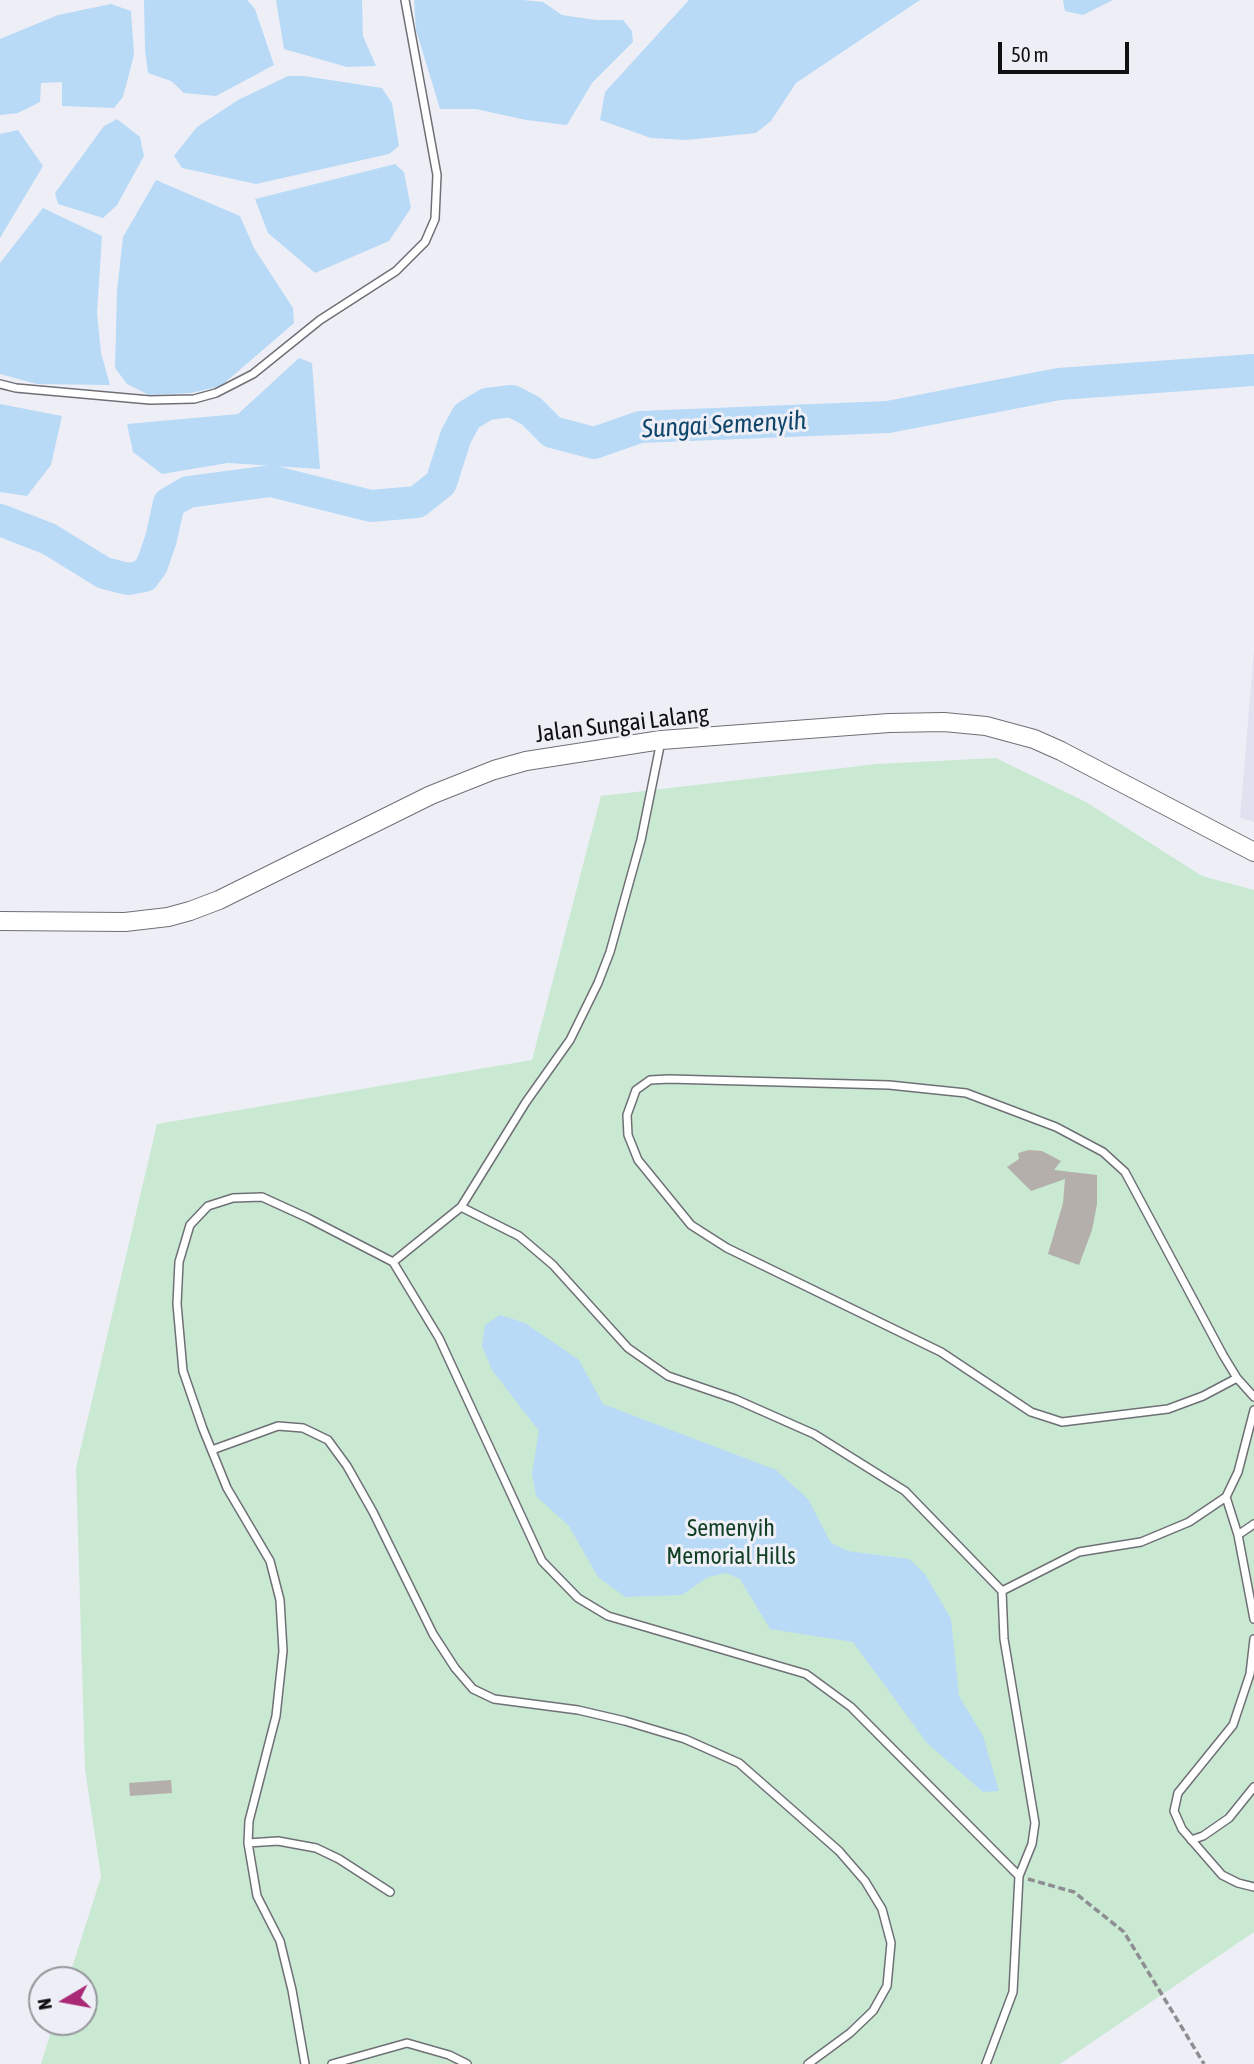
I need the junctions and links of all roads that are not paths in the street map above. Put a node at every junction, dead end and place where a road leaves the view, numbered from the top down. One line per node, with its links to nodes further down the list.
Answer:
1 (405, 0): 2 (lane)
2 (0, 384)
3 (662, 740): 4 (street, Jalan Sungai Lalang); 5 (street, Jalan Sungai Lalang); 6 (lane)
4 (1254, 852)
5 (0, 921)
6 (461, 1207): 7 (lane); 17 (lane)
7 (393, 1262): 13 (lane); 23 (lane)
8 (1237, 1378): 8 (lane); 9 (lane)
9 (1254, 1397)
10 (1254, 1410): 11 (lane)
11 (1245, 1442): 12 (lane); 14 (lane)
12 (1254, 1447)
13 (212, 1450): 22 (lane); 29 (lane)
14 (1226, 1497): 16 (lane); 17 (lane)
15 (1254, 1524): 16 (lane)
16 (1238, 1535): 18 (lane)
17 (1002, 1591): 23 (lane)
18 (1254, 1619)
19 (1254, 1639): 21 (lane)
20 (1254, 1787): 21 (lane)
21 (1191, 1840): 24 (lane)
22 (248, 1843): 25 (lane); 26 (lane)
23 (1019, 1876): 30 (lane)
24 (1254, 1888)
25 (390, 1892)
26 (305, 2064)
27 (332, 2064): 28 (lane)
28 (467, 2064)
29 (808, 2064)
30 (986, 2064)

